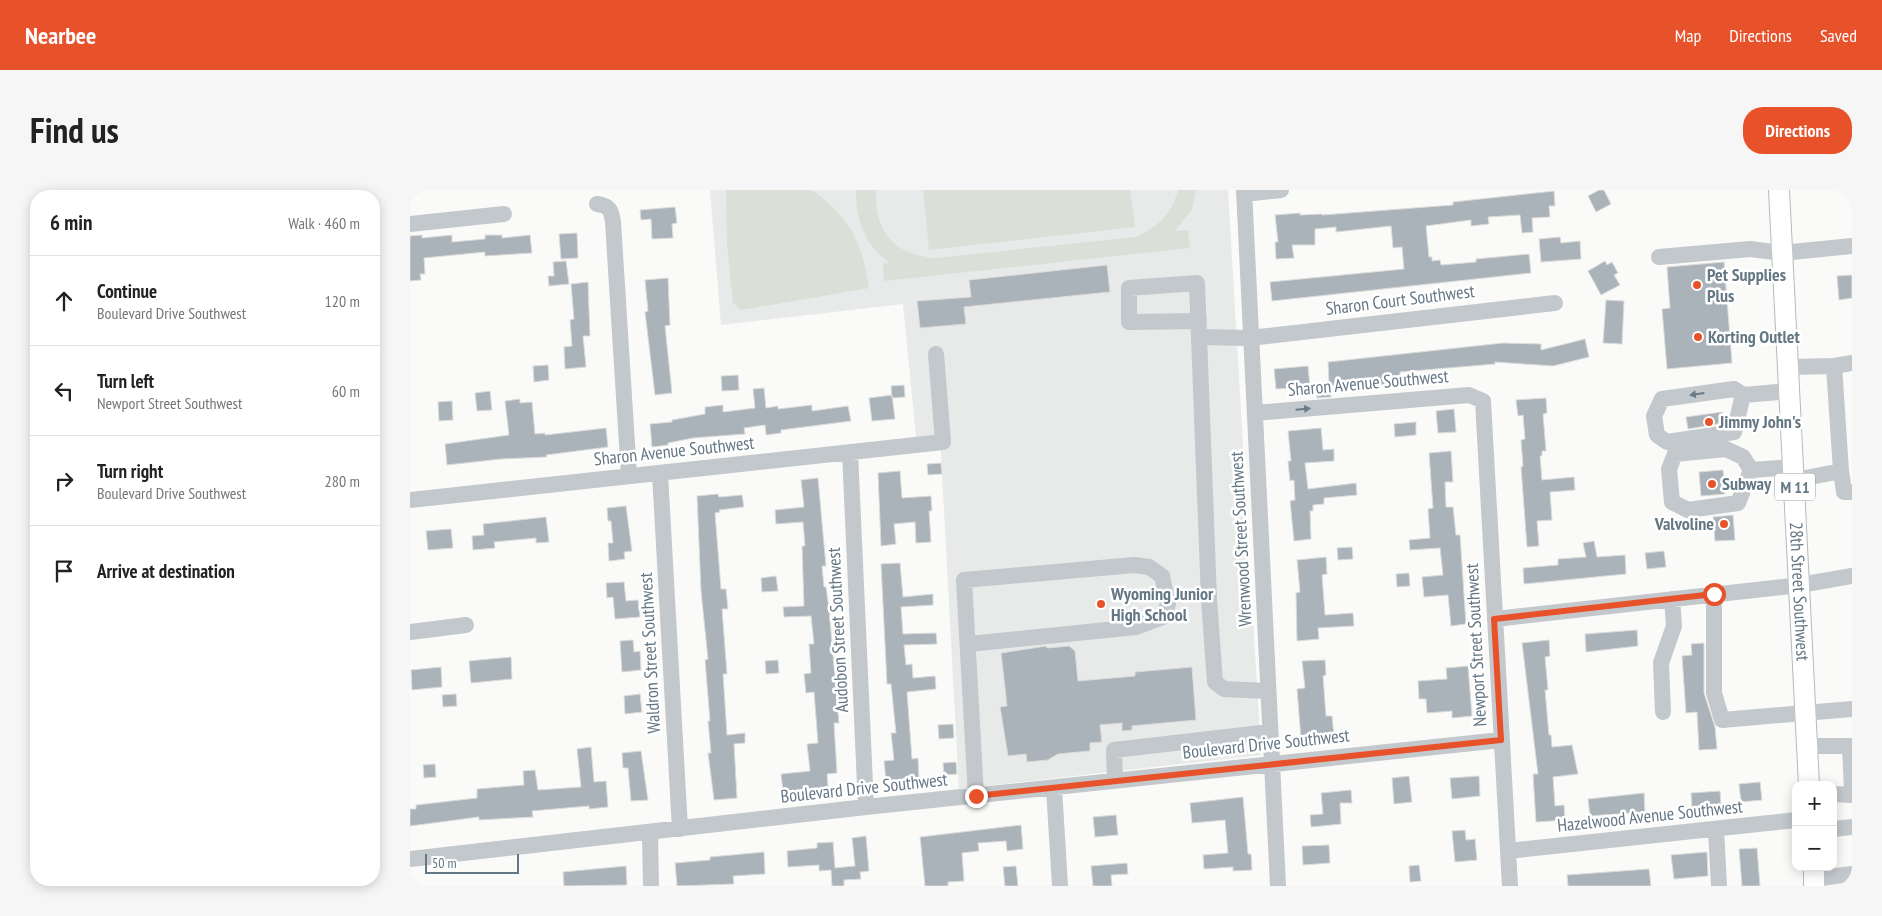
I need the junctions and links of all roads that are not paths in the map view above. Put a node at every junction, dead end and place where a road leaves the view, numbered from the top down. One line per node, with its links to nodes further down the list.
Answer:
1 (1281, 190): 3 (street)
2 (1779, 190): 8 (main road, 28th Street Southwest / M 11)
3 (1244, 192): 13 (street, Wrenwood Street Southwest)
4 (604, 207): 27 (street)
5 (504, 214): 6 (street)
6 (410, 224)
7 (1852, 246): 8 (street)
8 (1782, 253): 9 (street); 17 (main road, 28th Street Southwest / M 11)
9 (1659, 257)
10 (1555, 303): 13 (street, Sharon Court Southwest)
11 (1199, 321): 11 (street); 12 (street)
12 (1199, 337): 13 (street, Sharon Court Southwest); 38 (street)
13 (1250, 338): 21 (street, Wrenwood Street Southwest)
14 (936, 354): 22 (street, Sharon Avenue Southwest)
15 (1852, 363): 16 (street)
16 (1834, 366): 17 (street); 24 (street)
17 (1788, 368): 18 (main road, 28th Street Southwest / M 11)
18 (1790, 391): 19 (street); 26 (main road, 28th Street Southwest / M 11)
19 (1743, 395): 19 (street, one-way to 19)
20 (1484, 401): 21 (street, Sharon Avenue Southwest, one-way to 20); 34 (street, Newport Street Southwest)
21 (1255, 413): 38 (street, Wrenwood Street Southwest)
22 (850, 452): 25 (street, Sharon Avenue Southwest); 53 (street, Audobon Street Southwest)
23 (1751, 470): 23 (street); 26 (street)
24 (1842, 471): 26 (street); 28 (street)
25 (660, 474): 27 (street, Sharon Avenue Southwest); 57 (street, Waldron Street Southwest)
26 (1794, 474): 31 (main road, 28th Street Southwest / M 11)
27 (629, 476): 29 (street, Sharon Avenue Southwest)
28 (1852, 492)
29 (410, 500)
30 (1852, 576): 31 (street)
31 (1800, 585): 32 (street); 41 (main road, 28th Street Southwest / M 11)
32 (1714, 594): 33 (street); 41 (street)
33 (1672, 599): 34 (street); 40 (street)
34 (1494, 619): 43 (street, Newport Street Southwest)
35 (466, 625): 36 (street)
36 (410, 632)
37 (969, 644): 37 (street); 52 (street)
38 (1268, 690): 42 (street, Wrenwood Street Southwest)
39 (1852, 709): 41 (street)
40 (1663, 712)
41 (1806, 712): 44 (main road, 28th Street Southwest / M 11)
42 (1270, 732): 45 (street, Wrenwood Street Southwest); 46 (street)
43 (1501, 740): 45 (street, Boulevard Drive Southwest); 60 (street, Newport Street Southwest)
44 (1808, 746): 47 (main road, 28th Street Southwest / M 11); 49 (street)
45 (1272, 764): 46 (street, Boulevard Drive Southwest); 66 (street, Wrenwood Street Southwest)
46 (1115, 781): 48 (street, Boulevard Drive Southwest)
47 (1809, 781)
48 (1054, 788): 52 (street, Boulevard Drive Southwest); 65 (street)
49 (1852, 791)
50 (1837, 794): 51 (street)
51 (1852, 795)
52 (976, 796): 53 (street, Boulevard Drive Southwest)
53 (866, 807): 57 (street, Boulevard Drive Southwest)
54 (1792, 820): 58 (street, Hazelwood Avenue Southwest)
55 (1852, 826): 56 (street)
56 (1837, 828)
57 (680, 829): 59 (street, Boulevard Drive Southwest)
58 (1716, 829): 60 (street, Hazelwood Avenue Southwest); 68 (street)
59 (650, 833): 61 (street, Boulevard Drive Southwest); 64 (street)
60 (1508, 852): 67 (street, Newport Street Southwest)
61 (410, 859)
62 (1852, 874): 63 (street)
63 (1814, 877)
64 (651, 886)
65 (1060, 886)
66 (1278, 886)
67 (1510, 886)
68 (1719, 886)

